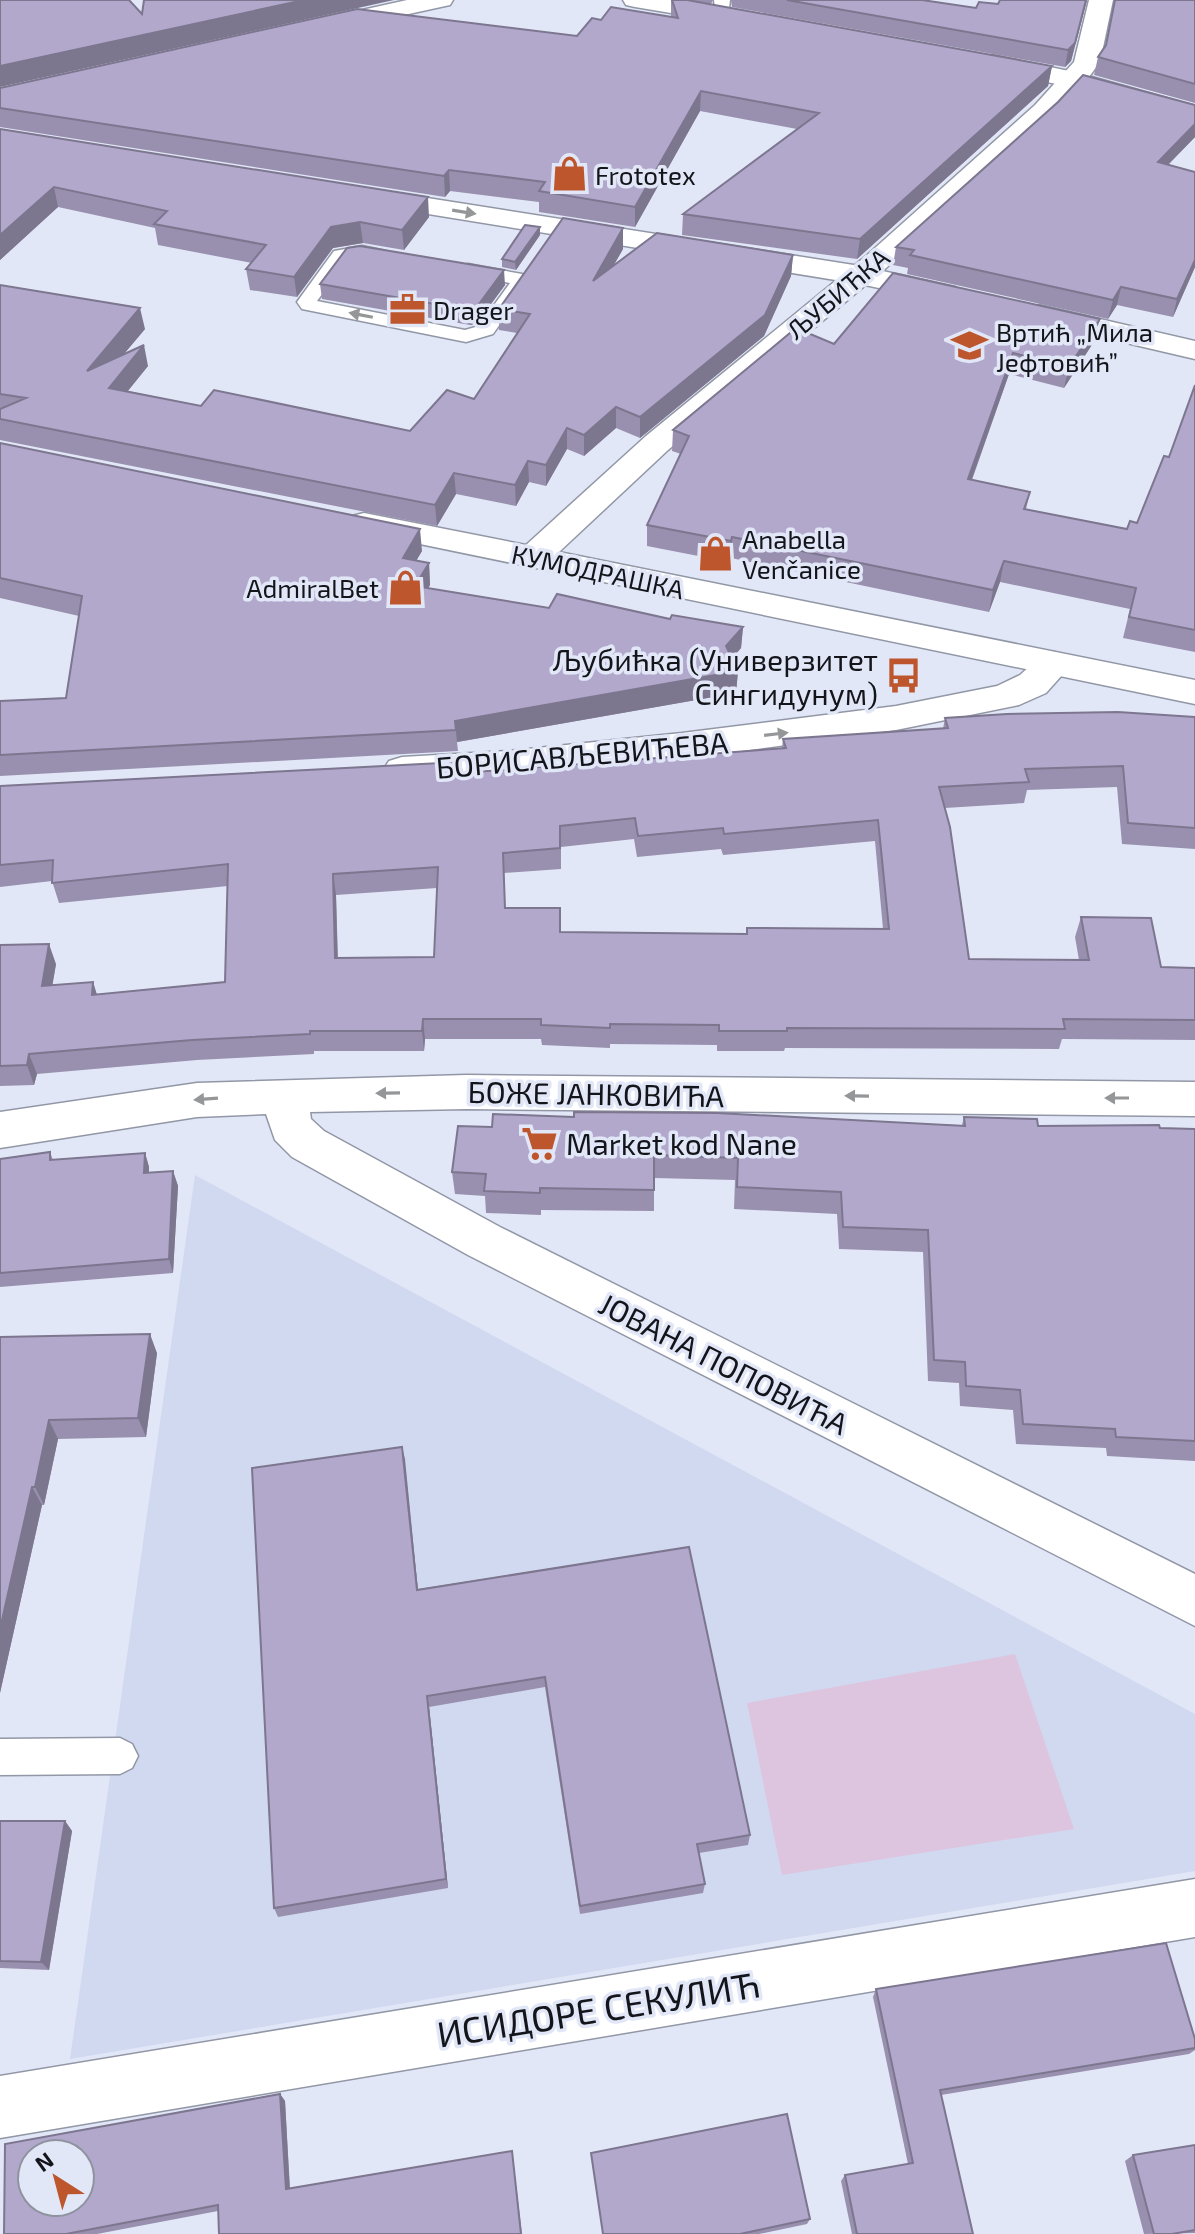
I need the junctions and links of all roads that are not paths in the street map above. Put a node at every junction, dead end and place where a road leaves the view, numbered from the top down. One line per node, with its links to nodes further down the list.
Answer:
1 (441, 0): 6 (street)
2 (635, 0): 4 (street)
3 (1101, 0): 8 (street, ЉУБИЋКА)
4 (722, 7): 5 (street)
5 (753, 20)
6 (304, 30)
7 (971, 60): 8 (street)
8 (1074, 80): 9 (street); 14 (street, ЉУБИЋКА)
9 (1195, 114)
10 (341, 192): 11 (street, one-way to 11)
11 (546, 245): 14 (street); 15 (lane)
12 (391, 257): 15 (lane, one-way to 12)
13 (449, 267): 15 (lane)
14 (860, 275): 16 (street); 20 (street, ЉУБИЋКА)
15 (522, 280)
16 (967, 298)
17 (1012, 307): 18 (street)
18 (1195, 350)
19 (339, 518): 20 (street, КУМОДРАШКА)
20 (532, 558): 21 (street, КУМОДРАШКА)
21 (1054, 664): 22 (street, КУМОДРАШКА); 23 (street, БОРИСАВЉЕВИЋЕВА, one-way to 21)
22 (1195, 692)
23 (373, 772)
24 (284, 1095): 25 (street, БОЖЕ ЈАНКОВИЋА, one-way to 24); 26 (street, БОЖЕ ЈАНКОВИЋА, one-way to 26); 27 (street, ЈОВАНА ПОПОВИЋА)
25 (1195, 1099)
26 (0, 1130)
27 (1195, 1601)
28 (120, 1756): 29 (lane)
29 (0, 1757)
30 (1195, 1908): 31 (street, ИСИДОРЕ СЕКУЛИЋ)
31 (0, 2107)

